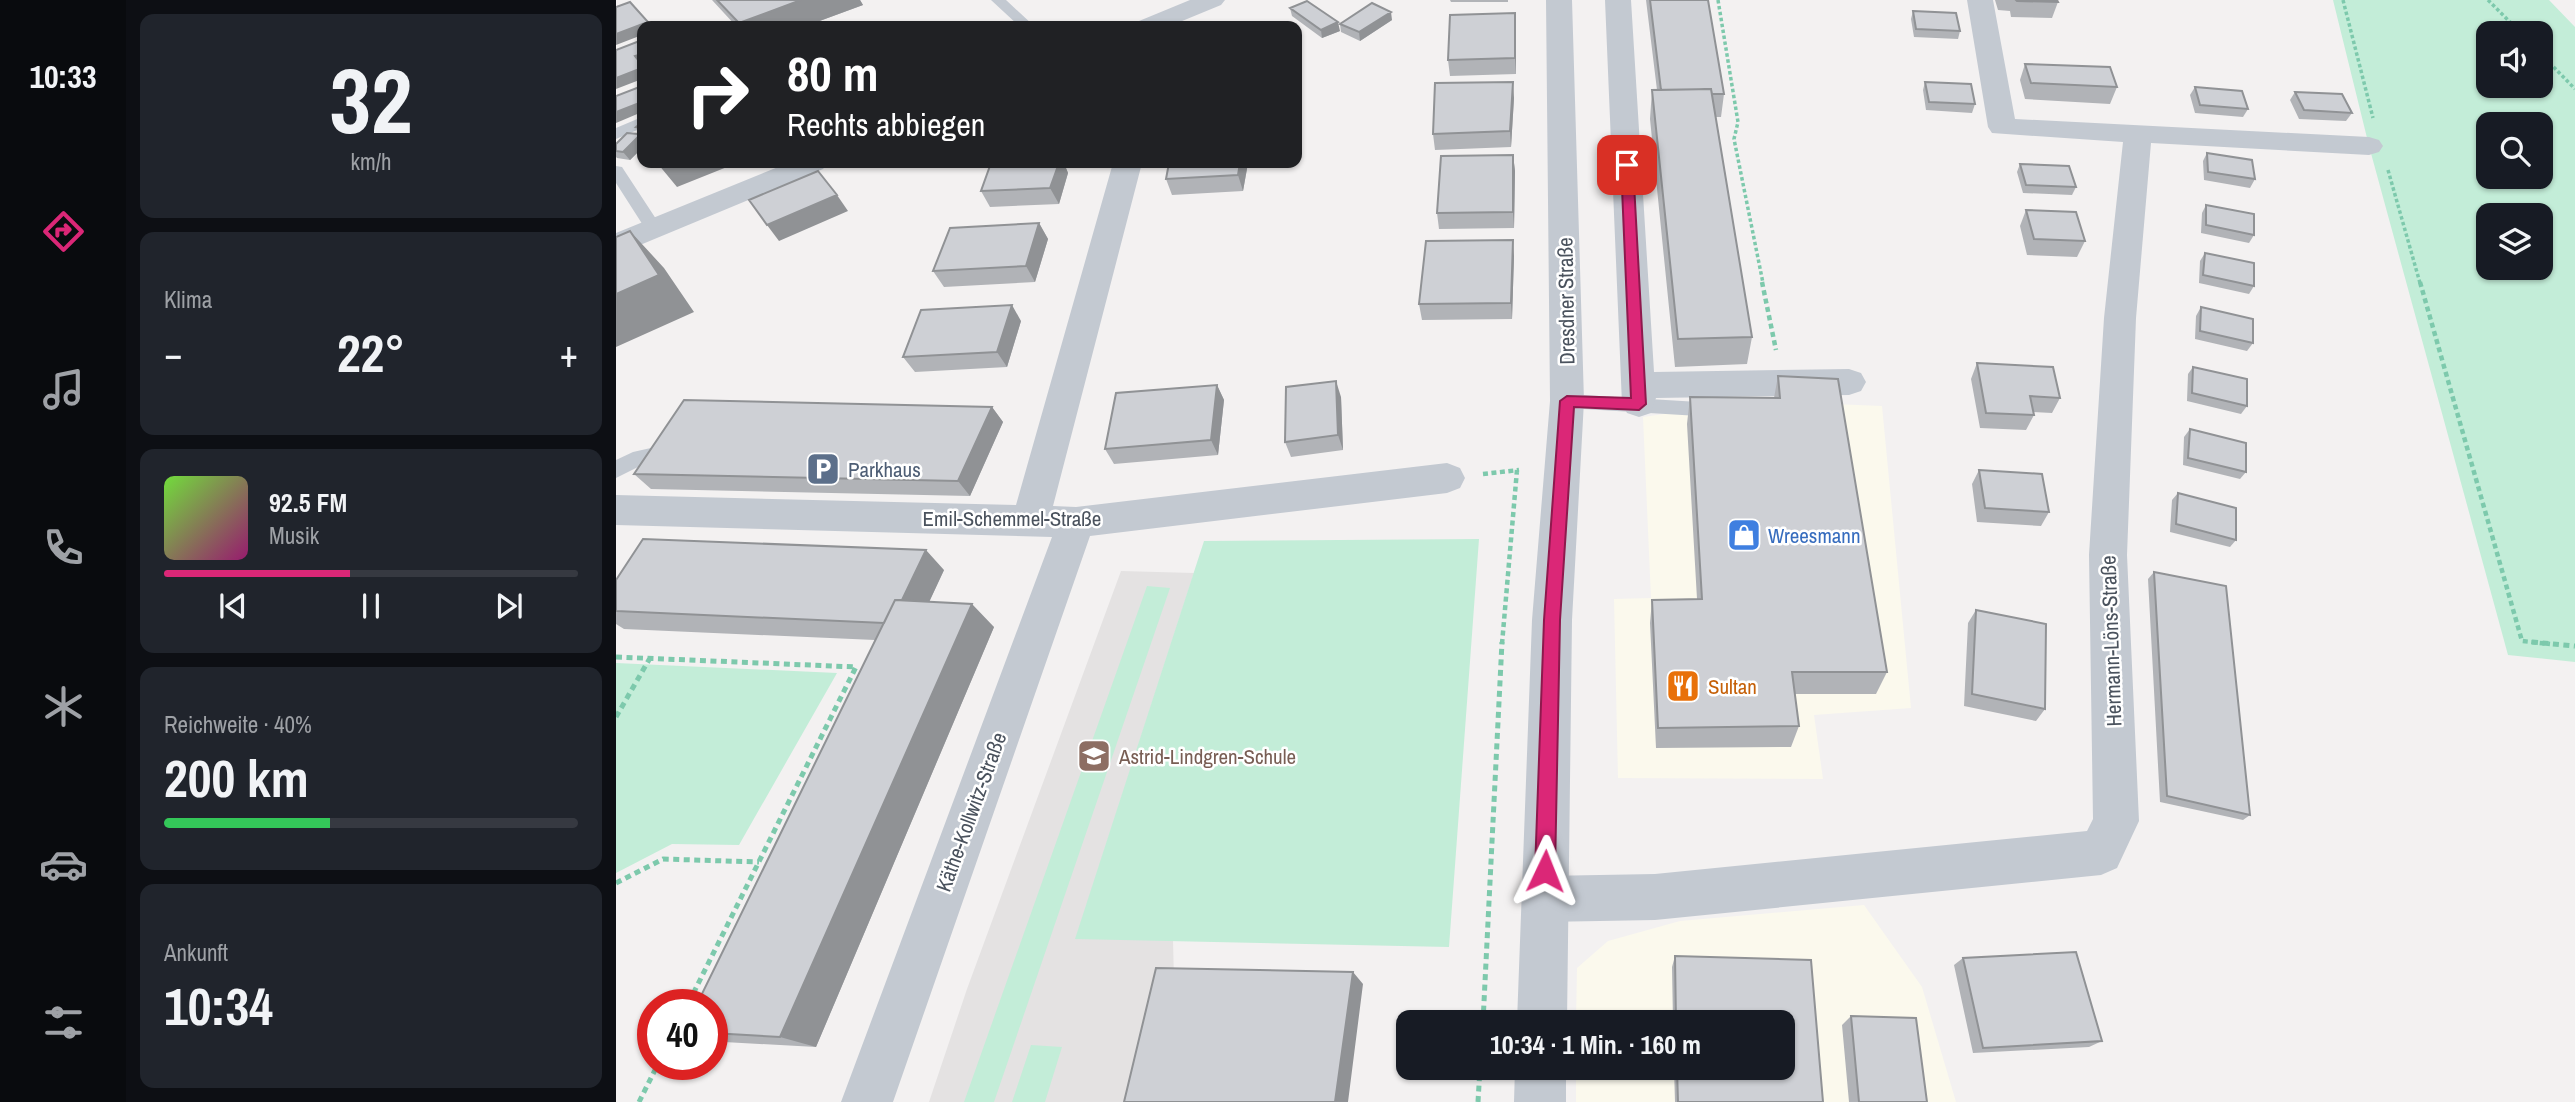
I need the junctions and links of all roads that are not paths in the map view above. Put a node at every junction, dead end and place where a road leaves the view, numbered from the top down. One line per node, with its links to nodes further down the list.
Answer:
1 (1212, 0): 7 (street)
2 (1559, 0): 19 (street, Dresdner Straße)
3 (1618, 0): 18 (street)
4 (1980, 0): 10 (street)
5 (1006, 2): 6 (lane)
6 (1023, 21)
7 (1161, 21)
8 (637, 124): 9 (lane)
9 (616, 134)
10 (2138, 134): 11 (street); 27 (street, Hermann-Löns-Straße)
11 (2376, 142)
12 (801, 168): 15 (street)
13 (1126, 168): 25 (street)
14 (616, 172): 15 (lane)
15 (654, 229): 16 (street)
16 (616, 245)
17 (1849, 382): 18 (street)
18 (1639, 394): 19 (lane); 20 (lane)
19 (1567, 401): 27 (street, Dresdner Straße)
20 (1733, 411)
21 (677, 450): 22 (lane)
22 (616, 470)
23 (1447, 478): 26 (street, Emil-Schemmel-Straße)
24 (616, 510): 25 (street, Emil-Schemmel-Straße)
25 (1030, 521): 26 (street, Emil-Schemmel-Straße)
26 (1076, 522): 30 (street, Käthe-Kollwitz-Straße)
27 (1544, 899): 28 (street, Dresdner Straße)
28 (1542, 1010)
29 (1541, 1080): 31 (street)
30 (867, 1102)
31 (1541, 1102)

